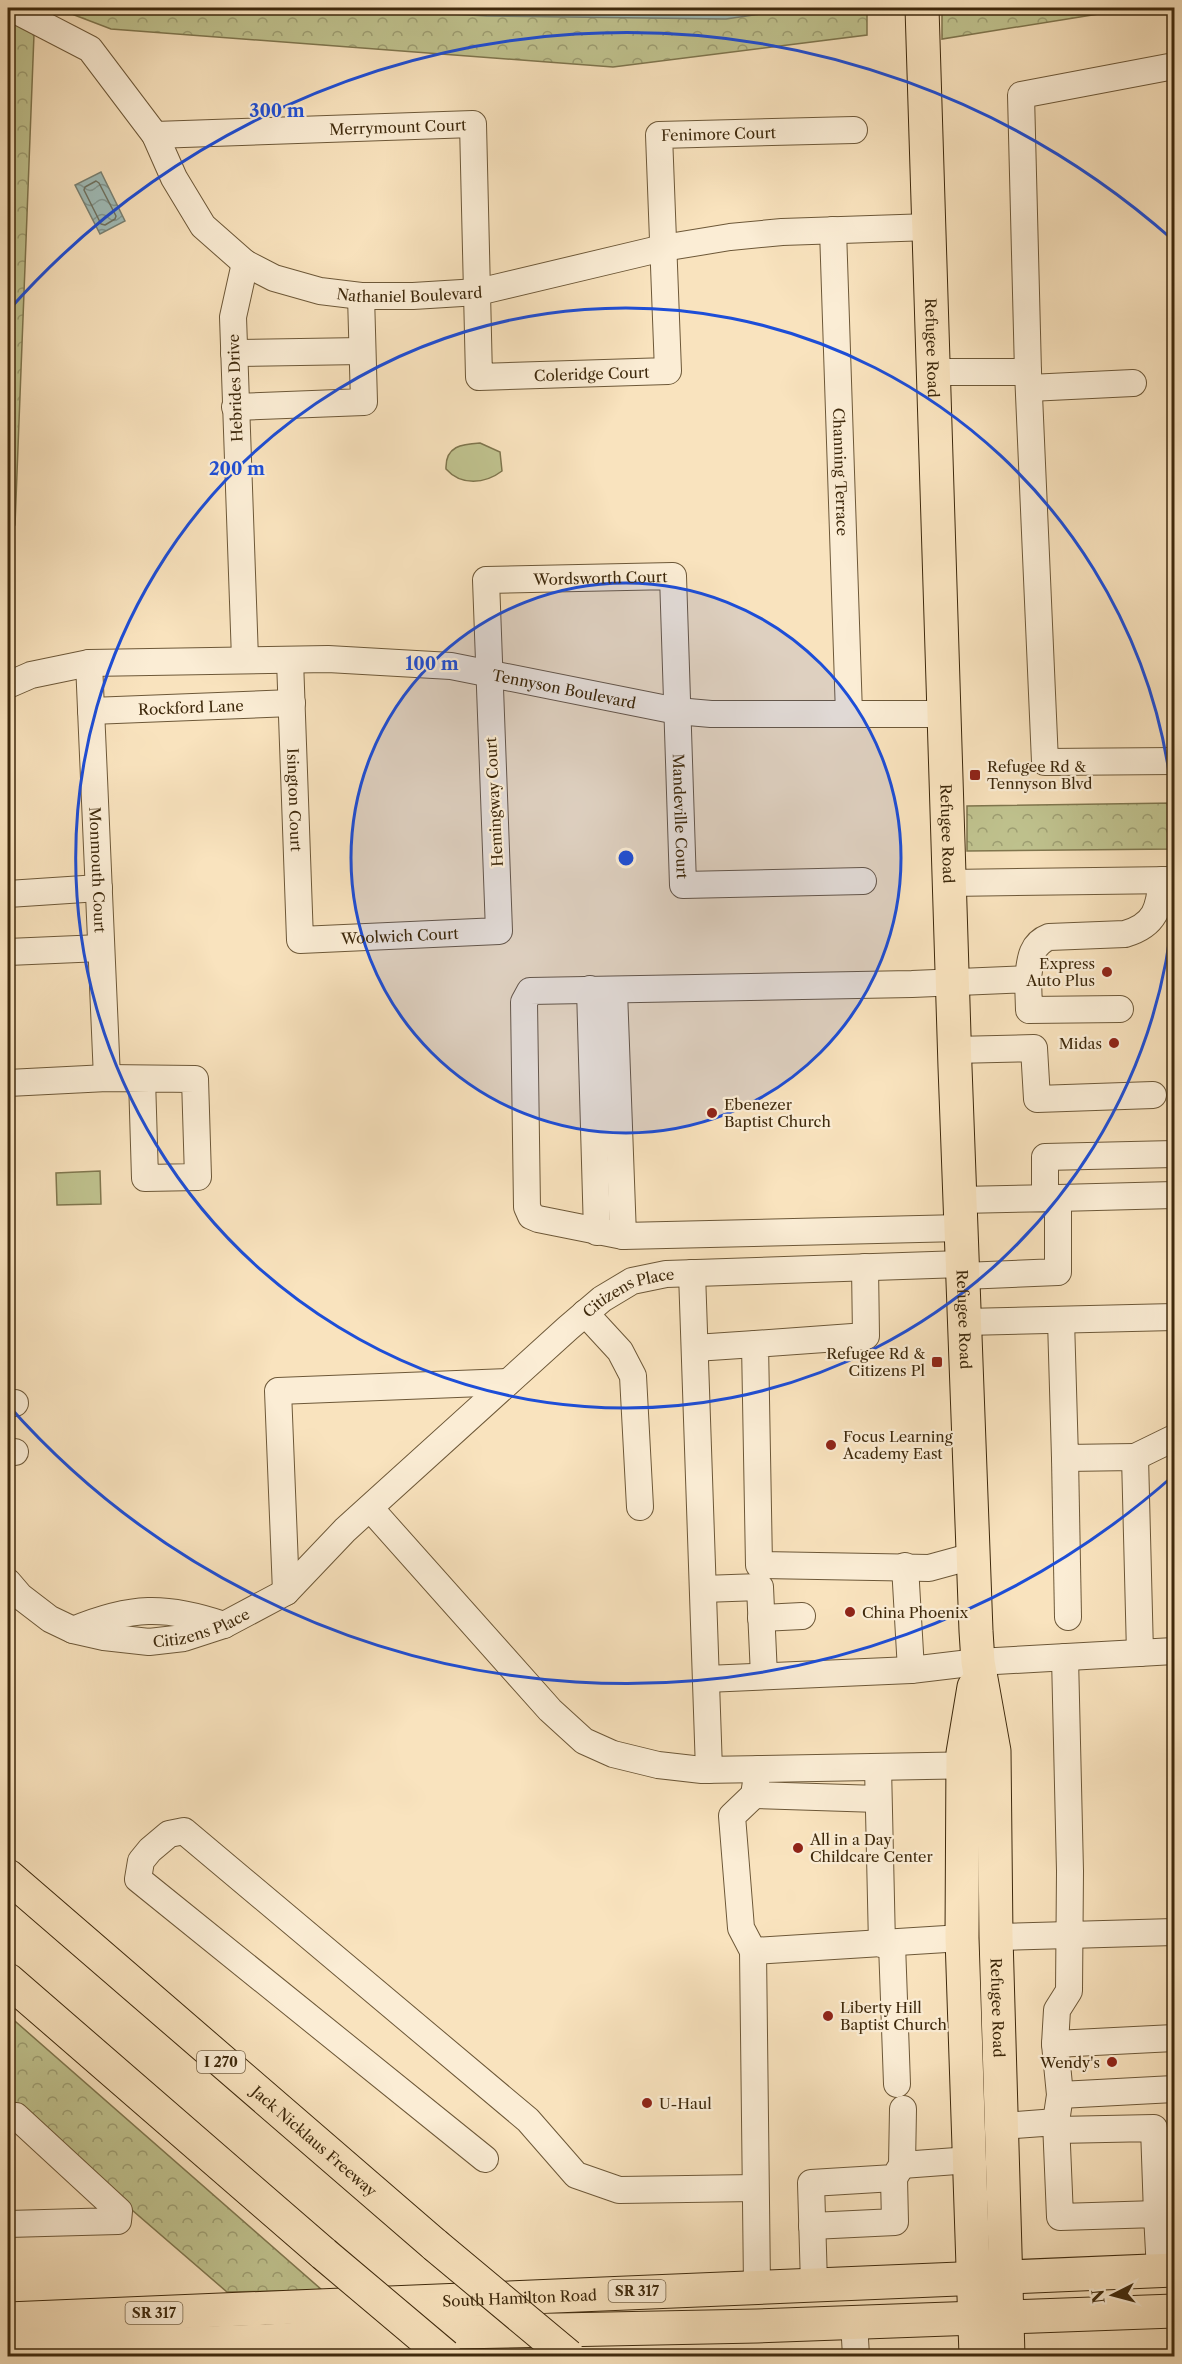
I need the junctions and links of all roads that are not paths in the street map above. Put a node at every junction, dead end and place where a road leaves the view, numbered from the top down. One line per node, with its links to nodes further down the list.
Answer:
1 (11, 8): 5 (street, Nathaniel Boulevard)
2 (922, 23): 6 (main road, Refugee Road)
3 (1174, 66): 15 (street)
4 (854, 130): 8 (street, Fenimore Court)
5 (155, 135): 9 (street, Nathaniel Boulevard); 10 (street, Merrymount Court)
6 (930, 227): 7 (street, Nathaniel Boulevard); 14 (main road, Refugee Road)
7 (833, 230): 8 (street, Nathaniel Boulevard); 26 (street, Channing Terrace)
8 (663, 248): 10 (street, Nathaniel Boulevard); 10 (street, Coleridge Court)
9 (245, 263): 11 (street, Nathaniel Boulevard); 13 (street, Hebrides Drive)
10 (478, 292): 11 (street, Nathaniel Boulevard)
11 (361, 296): 12 (street)
12 (363, 351): 13 (street); 17 (street)
13 (234, 354): 17 (street, Hebrides Drive)
14 (934, 372): 15 (street); 27 (main road, Refugee Road)
15 (1028, 380): 16 (street); 28 (street)
16 (1133, 383)
17 (235, 407): 18 (street, Hebrides Drive)
18 (245, 659): 19 (street, Tennyson Boulevard); 20 (street, Tennyson Boulevard)
19 (290, 660): 21 (street, Tennyson Boulevard); 23 (street, Isington Court)
20 (89, 663): 22 (street, Tennyson Boulevard); 24 (street, Monmouth Court)
21 (489, 674): 25 (street, Tennyson Boulevard); 25 (street, Wordsworth Court); 34 (street, Hemingway Court)
22 (8, 685)
23 (292, 703): 24 (street, Rockford Lane); 35 (street, Isington Court)
24 (91, 711): 32 (street, Monmouth Court)
25 (677, 711): 26 (street, Tennyson Boulevard); 30 (street, Mandeville Court)
26 (849, 714): 27 (street, Tennyson Boulevard)
27 (945, 714): 31 (main road, Refugee Road)
28 (1174, 760)
29 (1168, 880): 31 (street); 38 (street)
30 (863, 881)
31 (949, 883): 39 (main road, Refugee Road)
32 (99, 888): 33 (street); 36 (street, Monmouth Court)
33 (8, 894)
34 (499, 931): 35 (street, Woolwich Court)
35 (300, 940)
36 (101, 948): 37 (street); 43 (street, Monmouth Court)
37 (8, 952)
38 (1028, 979): 39 (street); 41 (street)
39 (952, 983): 40 (street); 42 (main road, Refugee Road)
40 (602, 990): 51 (street); 51 (street); 52 (street)
41 (1120, 1009)
42 (954, 1050): 46 (street); 50 (main road, Refugee Road)
43 (107, 1078): 44 (street); 45 (street)
44 (142, 1079)
45 (8, 1083)
46 (1153, 1095)
47 (1174, 1154): 49 (street)
48 (1174, 1195): 49 (street)
49 (1052, 1198): 50 (street); 54 (street, Citizens Place)
50 (961, 1214): 52 (street); 54 (main road, Refugee Road)
51 (597, 1232): 52 (street)
52 (623, 1236)
53 (865, 1267): 54 (street, Citizens Place); 55 (street, Citizens Place); 60 (street)
54 (963, 1270): 59 (main road, Refugee Road)
55 (692, 1273): 56 (street, Citizens Place); 61 (street)
56 (585, 1313): 62 (street, Citizens Place); 66 (street)
57 (1174, 1317): 58 (street)
58 (1061, 1320): 59 (street); 65 (street)
59 (964, 1322): 68 (main road, Refugee Road)
60 (755, 1344): 61 (street); 70 (street)
61 (695, 1348): 72 (street)
62 (508, 1382): 67 (street, Citizens Place); 73 (street)
63 (1174, 1438): 64 (street)
64 (1135, 1457): 65 (street); 78 (street)
65 (1065, 1458): 76 (street)
66 (640, 1507)
67 (370, 1508): 73 (street, Citizens Place); 87 (street)
68 (974, 1556): 69 (street); 80 (main road, Refugee Road)
69 (905, 1566): 70 (street); 81 (street)
70 (760, 1576): 72 (street); 75 (street)
71 (8, 1582): 73 (street, Citizens Place)
72 (703, 1589): 83 (street)
73 (286, 1592)
74 (802, 1616): 75 (street)
75 (761, 1617): 82 (street)
76 (1068, 1617)
77 (1174, 1651): 78 (street)
78 (1140, 1653): 79 (street)
79 (1065, 1657): 80 (street); 92 (street)
80 (978, 1662): 81 (street); 84 (main road, Refugee Road)
81 (911, 1670): 82 (street)
82 (764, 1676): 83 (street)
83 (706, 1679): 87 (street)
84 (978, 1765): 85 (street); 93 (main road, Refugee Road); 94 (main road, Refugee Road)
85 (878, 1767): 86 (street); 89 (street)
86 (758, 1769): 87 (street); 88 (street)
87 (709, 1770)
88 (753, 1796): 89 (street); 96 (street)
89 (878, 1799): 95 (street)
90 (8, 1876): 126 (main road, Jack Nicklaus Freeway / I 270, bridge)
91 (1174, 1932): 92 (street)
92 (1068, 1936): 93 (street); 99 (street)
93 (996, 1937): 105 (main road, Refugee Road)
94 (962, 1938): 95 (street); 108 (main road, Refugee Road)
95 (887, 1944): 96 (street); 100 (street)
96 (753, 1951): 110 (street)
97 (8, 1980): 125 (main road, bridge)
98 (1174, 2038): 99 (street)
99 (1056, 2044): 102 (street)
100 (897, 2084)
101 (1174, 2089): 102 (street)
102 (1060, 2095): 106 (street)
103 (903, 2109): 109 (street)
104 (8, 2117): 112 (street)
105 (1003, 2126): 106 (street); 115 (main road, Refugee Road)
106 (1056, 2126): 111 (street); 111 (street)
107 (485, 2160): 110 (street)
108 (970, 2160): 109 (street); 116 (main road, Refugee Road)
109 (898, 2171): 113 (street); 113 (street)
110 (755, 2188): 118 (street)
111 (1157, 2214): 114 (street)
112 (8, 2224)
113 (812, 2226): 117 (street)
114 (1167, 2271): 115 (main road, South Hamilton Road / SR 317)
115 (1006, 2277): 116 (main road, South Hamilton Road / SR 317); 120 (main road, Refugee Road)
116 (974, 2278): 117 (main road, South Hamilton Road / SR 317); 121 (main road, Refugee Road)
117 (813, 2284): 118 (main road, South Hamilton Road / SR 317)
118 (756, 2286): 122 (main road, South Hamilton Road / SR 317)
119 (1174, 2311): 120 (main road, SR 317)
120 (1008, 2316): 121 (main road, SR 317); 129 (main road, Refugee Road)
121 (975, 2318): 123 (main road, SR 317); 128 (main road, Refugee Road)
122 (8, 2319)
123 (854, 2322): 124 (main road, SR 317); 127 (street)
124 (8, 2350)
125 (445, 2356)
126 (568, 2356)
127 (856, 2356)
128 (976, 2356)
129 (1008, 2356)

